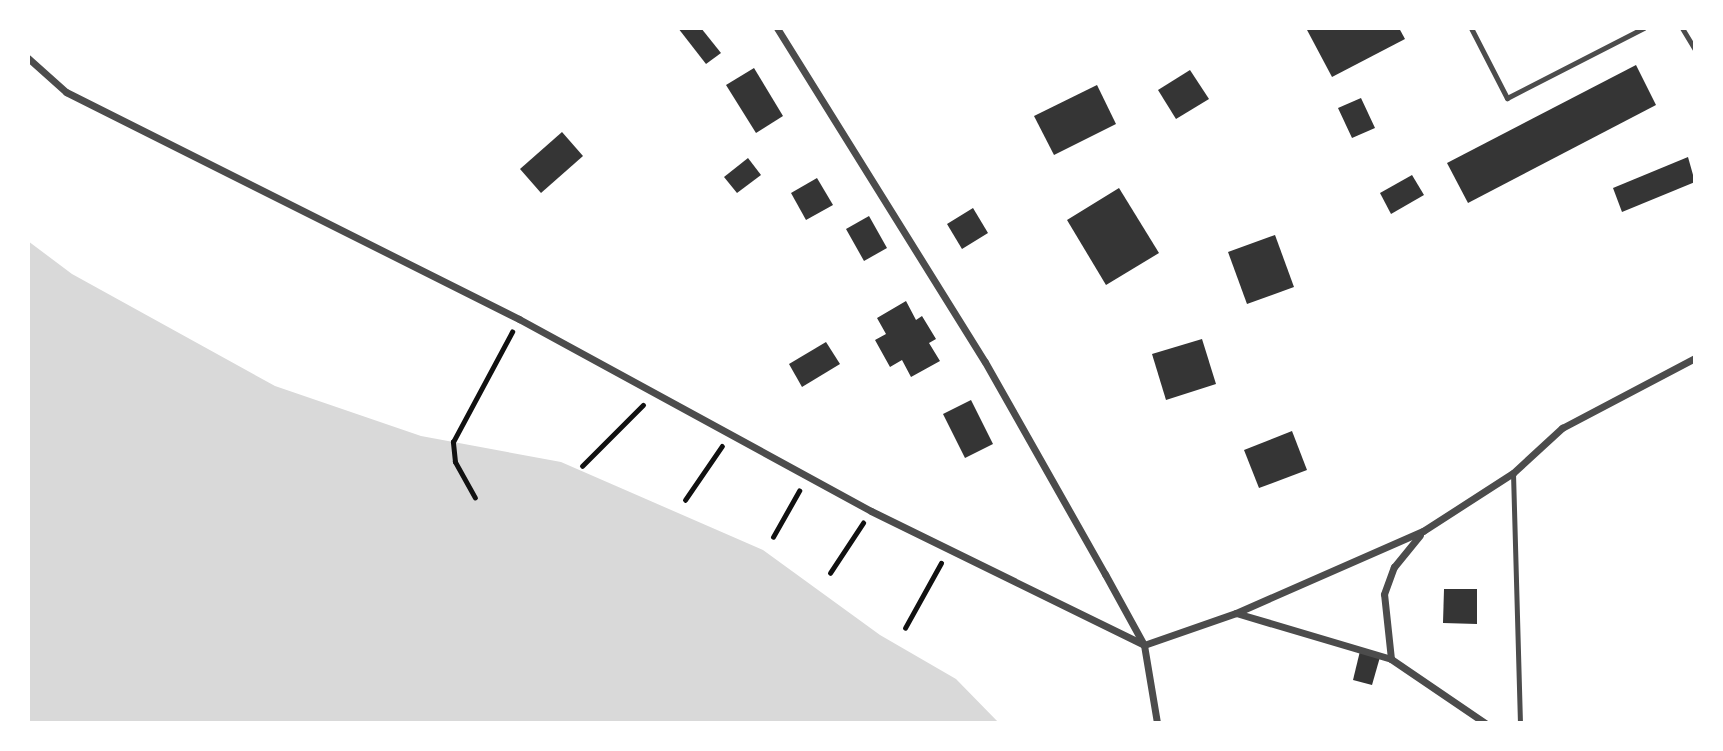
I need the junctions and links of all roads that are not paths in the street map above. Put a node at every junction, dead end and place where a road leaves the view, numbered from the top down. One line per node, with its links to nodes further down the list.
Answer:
1 (777, 28): 11 (street)
2 (1471, 28): 3 (lane)
3 (1644, 28)
4 (1682, 28): 5 (lane)
5 (1695, 50)
6 (28, 58): 11 (street)
7 (1695, 358): 8 (street)
8 (1513, 473): 9 (street); 15 (lane)
9 (1423, 531): 10 (street); 12 (street)
10 (1236, 612): 11 (street); 12 (street)
11 (1144, 645): 13 (street)
12 (1391, 659): 14 (street)
13 (1157, 723)
14 (1485, 723)
15 (1520, 723)

